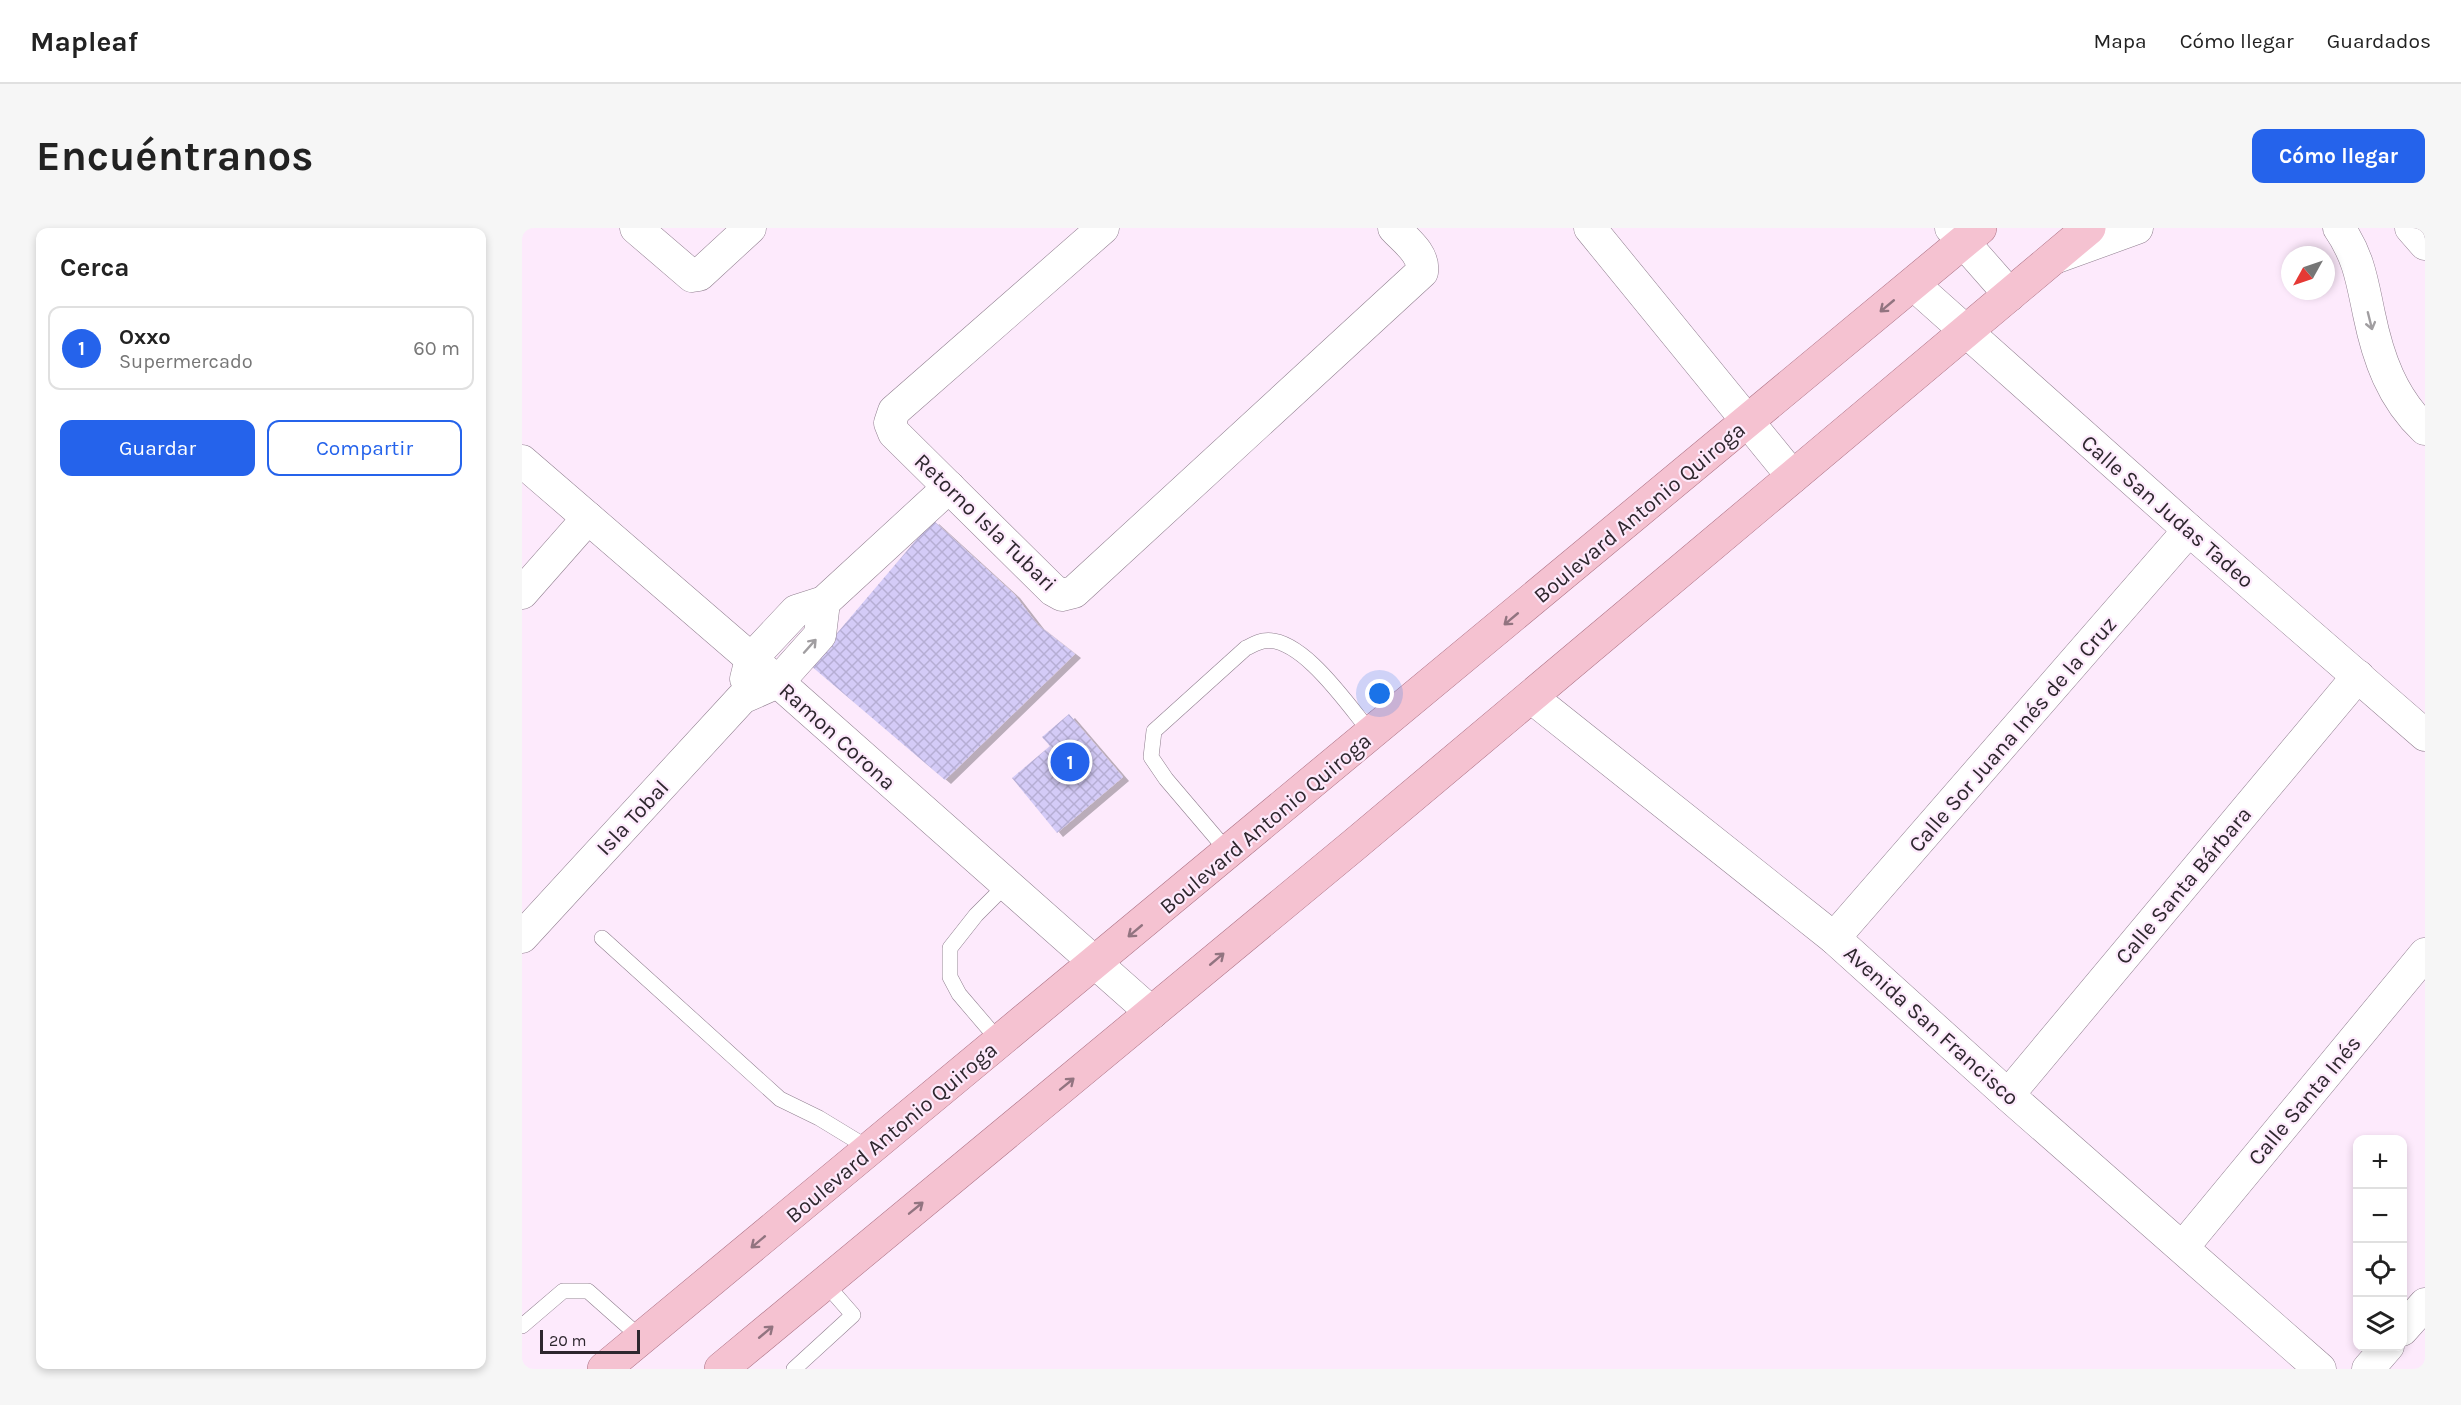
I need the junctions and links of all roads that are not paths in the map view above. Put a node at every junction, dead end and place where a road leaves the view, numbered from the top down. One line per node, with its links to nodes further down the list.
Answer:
1 (636, 228): 2 (street)
2 (750, 228)
3 (1103, 228): 20 (street, Retorno Isla Tubari)
4 (1394, 228): 20 (street, Retorno Isla Tubari)
5 (1590, 228): 16 (street)
6 (2090, 228): 12 (main road)
7 (2138, 228): 12 (street)
8 (2339, 228): 17 (street, one-way to 17)
9 (2411, 228): 11 (street)
10 (1965, 233): 13 (main road, Boulevard Antonio Quiroga); 14 (street)
11 (2425, 244)
12 (2053, 258): 14 (main road)
13 (1913, 284): 15 (street, Calle San Judas Tadeo); 16 (main road, Boulevard Antonio Quiroga, one-way to 16)
14 (2010, 295): 15 (main road)
15 (1965, 332): 19 (main road); 22 (street, Calle San Judas Tadeo)
16 (1750, 421): 19 (street); 30 (main road, Boulevard Antonio Quiroga, one-way to 30)
17 (2425, 429)
18 (522, 461): 21 (street, Ramon Corona)
19 (1793, 477): 28 (main road)
20 (949, 487): 24 (street)
21 (588, 518): 23 (street); 25 (street, Ramon Corona)
22 (2190, 531): 26 (street, Calle San Judas Tadeo); 36 (street, Calle Sor Juana Inés de la Cruz)
23 (522, 593)
24 (824, 602): 25 (street); 27 (street, Isla Tobal, one-way to 24)
25 (751, 659): 27 (street, Ramon Corona); 29 (street, Isla Tobal)
26 (2358, 676): 31 (street, Calle San Judas Tadeo); 41 (street, Calle Santa Bárbara)
27 (778, 682): 29 (street, Isla Tobal); 33 (street, Ramon Corona)
28 (1531, 697): 36 (street, Avenida San Francisco); 39 (main road, one-way to 28)
29 (742, 698): 34 (street, Isla Tobal)
30 (1371, 734): 32 (main road, Boulevard Antonio Quiroga); 32 (lane)
31 (2425, 735)
32 (1229, 853): 38 (main road, Boulevard Antonio Quiroga, one-way to 38)
33 (1006, 885): 38 (street, Ramon Corona); 40 (lane)
34 (522, 938)
35 (602, 938): 42 (lane)
36 (1834, 938): 41 (street, Avenida San Francisco)
37 (2425, 954): 43 (street, Calle Santa Inés)
38 (1096, 963): 39 (street, Ramon Corona); 40 (main road, Boulevard Antonio Quiroga)
39 (1152, 1013): 44 (main road, one-way to 39)
40 (1000, 1042): 42 (main road, Boulevard Antonio Quiroga)
41 (2008, 1095): 43 (street, Avenida San Francisco)
42 (870, 1149): 48 (main road, Boulevard Antonio Quiroga, one-way to 48)
43 (2183, 1247): 53 (street, Avenida San Francisco)
44 (825, 1282): 50 (main road, one-way to 44); 52 (lane)
45 (2425, 1304): 46 (street)
46 (2407, 1325)
47 (522, 1326): 48 (lane)
48 (641, 1338): 51 (main road, Boulevard Antonio Quiroga)
49 (2384, 1351): 54 (street)
50 (734, 1365)
51 (604, 1369)
52 (794, 1369)
53 (2320, 1369)
54 (2368, 1369)

